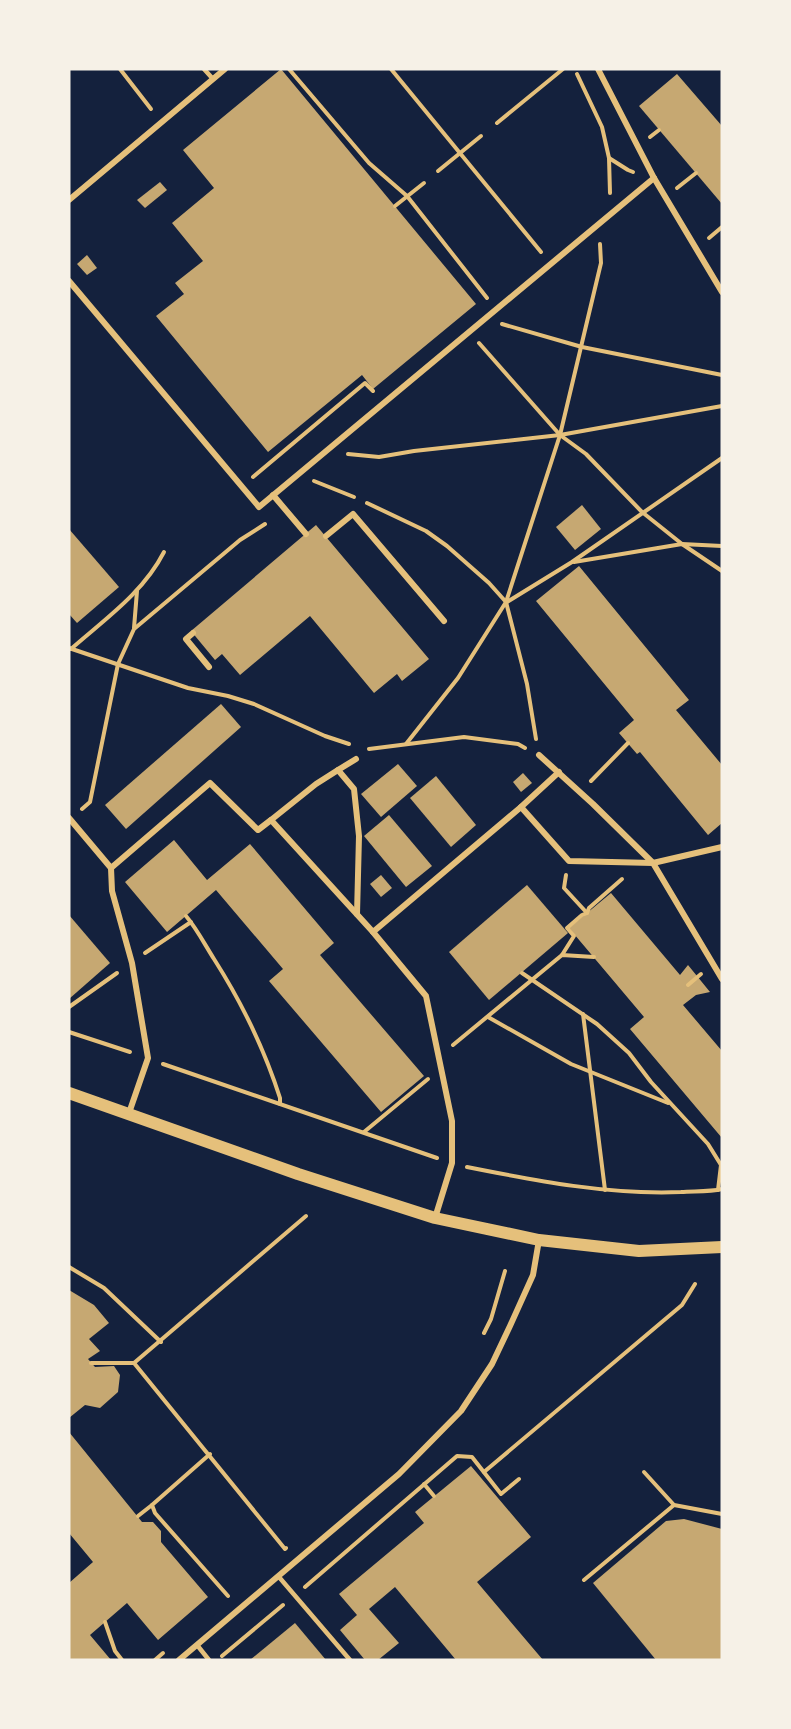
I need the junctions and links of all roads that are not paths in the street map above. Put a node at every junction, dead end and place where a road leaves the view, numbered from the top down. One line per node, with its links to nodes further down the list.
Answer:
1 (204, 69): 4 (lane)
2 (225, 69): 4 (street)
3 (597, 69): 5 (street)
4 (213, 79): 6 (street)
5 (654, 178): 8 (street); 9 (street)
6 (70, 196)
7 (69, 281): 9 (street)
8 (722, 292)
9 (273, 495): 10 (street)
10 (306, 534)
11 (326, 536): 12 (street)
12 (444, 621)
13 (193, 633): 14 (street)
14 (209, 667)
15 (539, 755): 18 (street)
16 (356, 759): 17 (street)
17 (338, 770): 21 (street); 25 (street)
18 (559, 772): 19 (street); 23 (street)
19 (520, 807): 23 (street); 26 (street)
20 (69, 818): 24 (street)
21 (271, 820): 24 (street); 25 (street)
22 (722, 847): 23 (street)
23 (652, 863): 27 (street)
24 (111, 868): 29 (street)
25 (357, 915): 26 (street)
26 (373, 932): 30 (street)
27 (722, 979)
28 (69, 1093): 29 (main road)
29 (129, 1113): 30 (main road)
30 (435, 1218): 31 (main road)
31 (539, 1240): 32 (main road); 33 (street)
32 (722, 1247)
33 (279, 1577): 34 (street); 37 (lane)
34 (197, 1645): 35 (street); 36 (lane)
35 (179, 1660)
36 (209, 1660)
37 (350, 1660)

